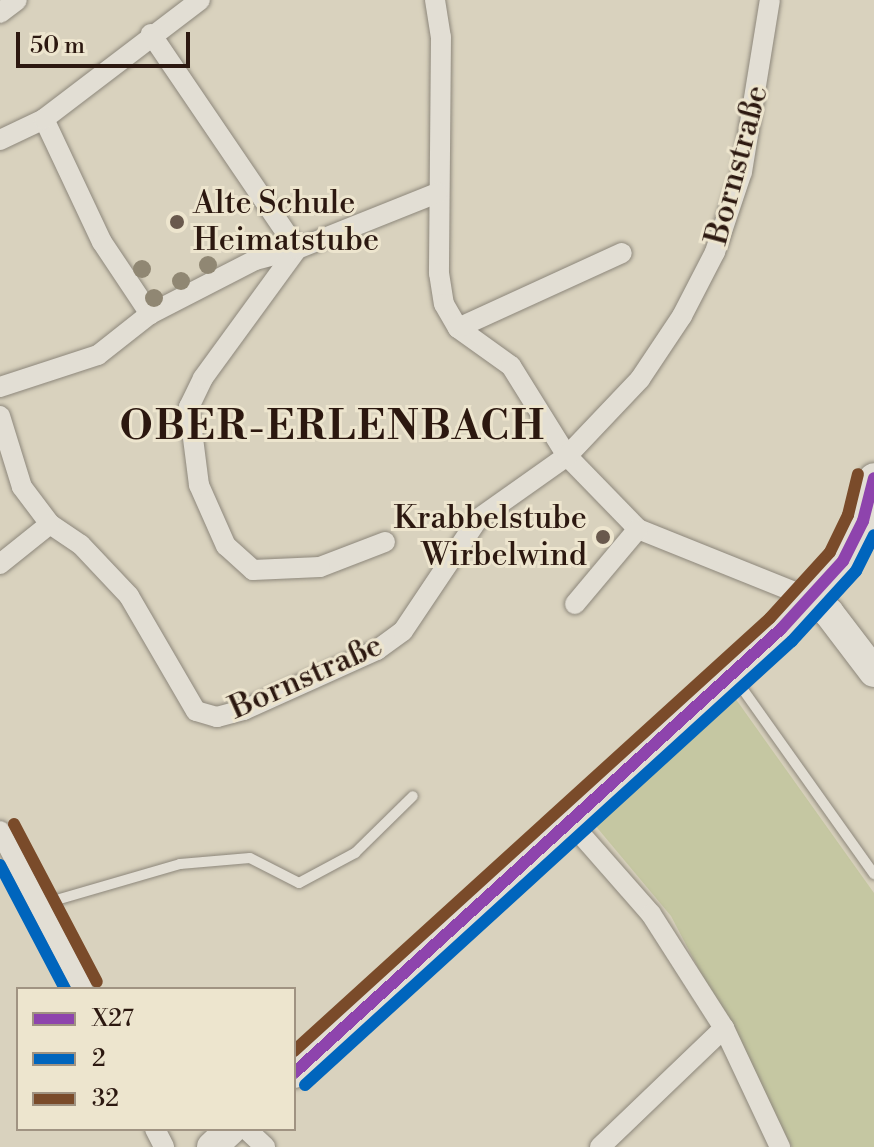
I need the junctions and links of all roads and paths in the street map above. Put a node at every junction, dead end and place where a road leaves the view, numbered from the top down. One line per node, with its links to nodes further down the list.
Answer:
1 (17, 0): 5 (street)
2 (200, 0): 6 (street)
3 (435, 0): 9 (street)
4 (770, 0): 16 (street, Bornstraße)
5 (0, 13)
6 (151, 34): 7 (street); 10 (street)
7 (44, 119): 8 (street); 12 (street)
8 (0, 140)
9 (437, 193): 10 (street); 13 (street)
10 (297, 249): 12 (street); 21 (street)
11 (622, 253): 13 (street)
12 (150, 314): 14 (street)
13 (458, 328): 16 (street)
14 (0, 387)
15 (0, 416): 18 (street, Bornstraße)
16 (567, 456): 18 (street, Bornstraße); 19 (street)
17 (874, 478): 20 (street)
18 (50, 524): 22 (street)
19 (638, 529): 23 (street); 24 (street)
20 (865, 537): 23 (street)
21 (385, 542)
22 (0, 564)
23 (810, 598): 25 (street); 26 (street)
24 (575, 604)
25 (869, 657)
26 (733, 675): 28 (street); 30 (lane)
27 (413, 796): 31 (lane)
28 (571, 823): 33 (street); 34 (street)
29 (0, 831): 31 (street)
30 (874, 874)
31 (39, 905): 32 (street)
32 (82, 987)
33 (724, 1028): 39 (street); 40 (street)
34 (296, 1071)
35 (229, 1131): 37 (street)
36 (248, 1131): 38 (street)
37 (212, 1147)
38 (265, 1147)
39 (600, 1147)
40 (780, 1147)

